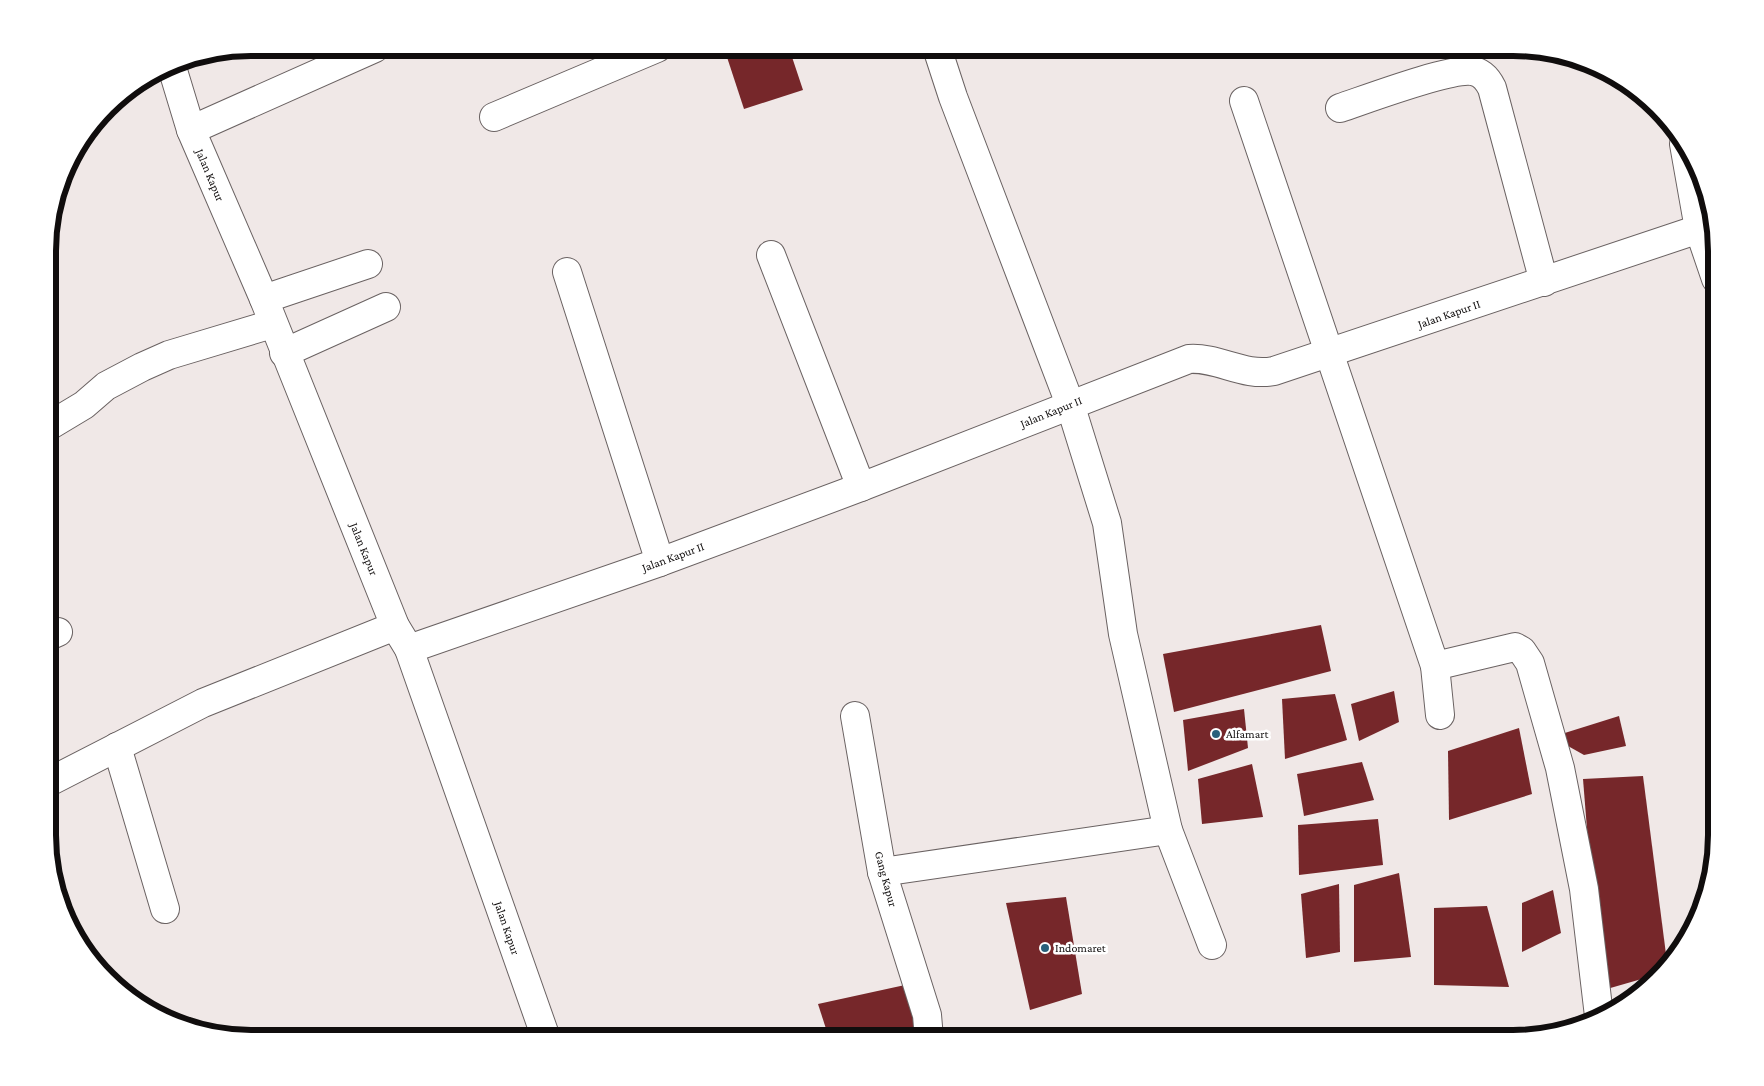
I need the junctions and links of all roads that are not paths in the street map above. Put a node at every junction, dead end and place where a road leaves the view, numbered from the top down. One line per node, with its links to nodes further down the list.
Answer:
1 (357, 56): 8 (street)
2 (638, 56): 7 (street)
3 (940, 56): 20 (street)
4 (173, 72): 8 (street, Jalan Kapur)
5 (1244, 101): 19 (street)
6 (1340, 108): 15 (street)
7 (494, 117)
8 (191, 130): 17 (street, Jalan Kapur)
9 (1688, 164): 10 (street)
10 (1699, 229): 11 (street); 15 (street, Jalan Kapur II)
11 (1708, 253)
12 (771, 255): 22 (street)
13 (368, 264): 17 (street)
14 (567, 272): 23 (street)
15 (1544, 282): 19 (street, Jalan Kapur II)
16 (386, 307): 18 (street)
17 (268, 312): 18 (street, Jalan Kapur); 21 (street)
18 (284, 353): 24 (street, Jalan Kapur)
19 (1330, 354): 20 (street, Jalan Kapur II); 25 (street)
20 (1070, 404): 22 (street, Jalan Kapur II); 30 (street)
21 (56, 422)
22 (860, 487): 23 (street, Jalan Kapur II)
23 (660, 562): 24 (street, Jalan Kapur II)
24 (402, 638): 28 (street, Jalan Kapur II); 35 (street, Jalan Kapur)
25 (1435, 666): 26 (street); 34 (street)
26 (1440, 715)
27 (855, 716): 31 (street, Gang Kapur)
28 (117, 747): 29 (street, Jalan Kapur II); 32 (street)
29 (56, 778)
30 (1168, 830): 31 (street); 33 (street)
31 (882, 872): 36 (street, Gang Kapur)
32 (165, 909)
33 (1212, 945)
34 (1598, 1010)
35 (543, 1030)
36 (928, 1030)

